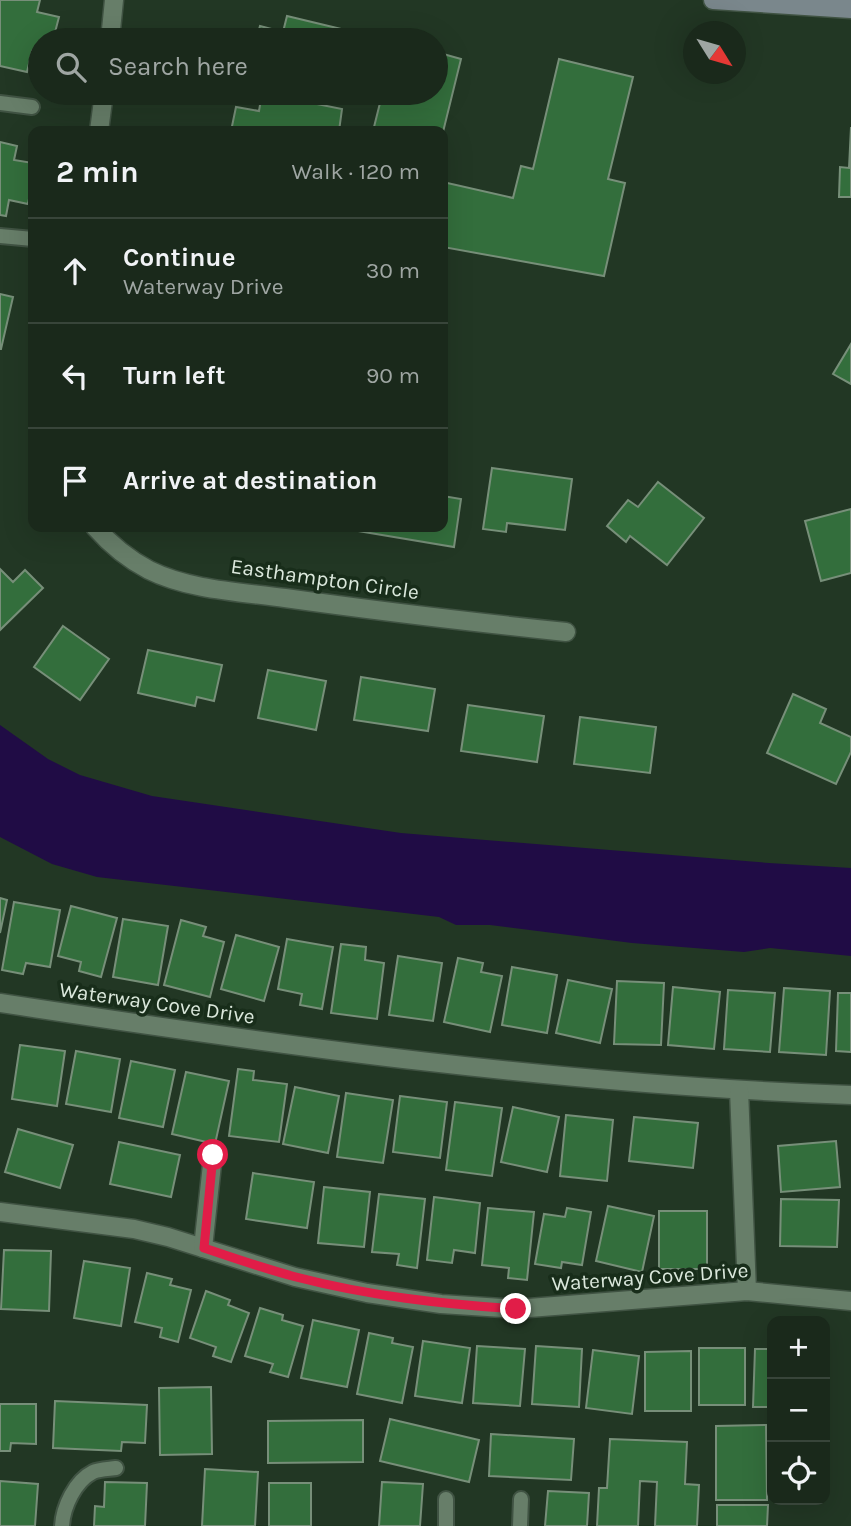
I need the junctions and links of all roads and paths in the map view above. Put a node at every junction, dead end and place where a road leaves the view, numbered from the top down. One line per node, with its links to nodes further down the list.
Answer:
1 (114, 0): 4 (street)
2 (713, 0): 3 (main road)
3 (851, 9)
4 (111, 28)
5 (0, 103): 7 (lane)
6 (102, 105): 8 (street)
7 (32, 107)
8 (100, 126)
9 (0, 236): 10 (lane)
10 (28, 239)
11 (100, 532): 12 (street, Easthampton Circle)
12 (566, 632)
13 (0, 1003): 14 (street, Waterway Cove Drive)
14 (738, 1090): 15 (street, Waterway Cove Drive); 19 (street)
15 (851, 1095)
16 (213, 1155): 18 (street)
17 (0, 1212): 18 (street, Waterway Cove Drive)
18 (204, 1248): 19 (street, Waterway Cove Drive)
19 (747, 1291): 20 (street, Waterway Cove Drive)
20 (851, 1301)
21 (116, 1468): 24 (lane)
22 (446, 1499): 25 (lane)
23 (521, 1499): 26 (lane)
24 (62, 1526)
25 (446, 1526)
26 (520, 1526)

